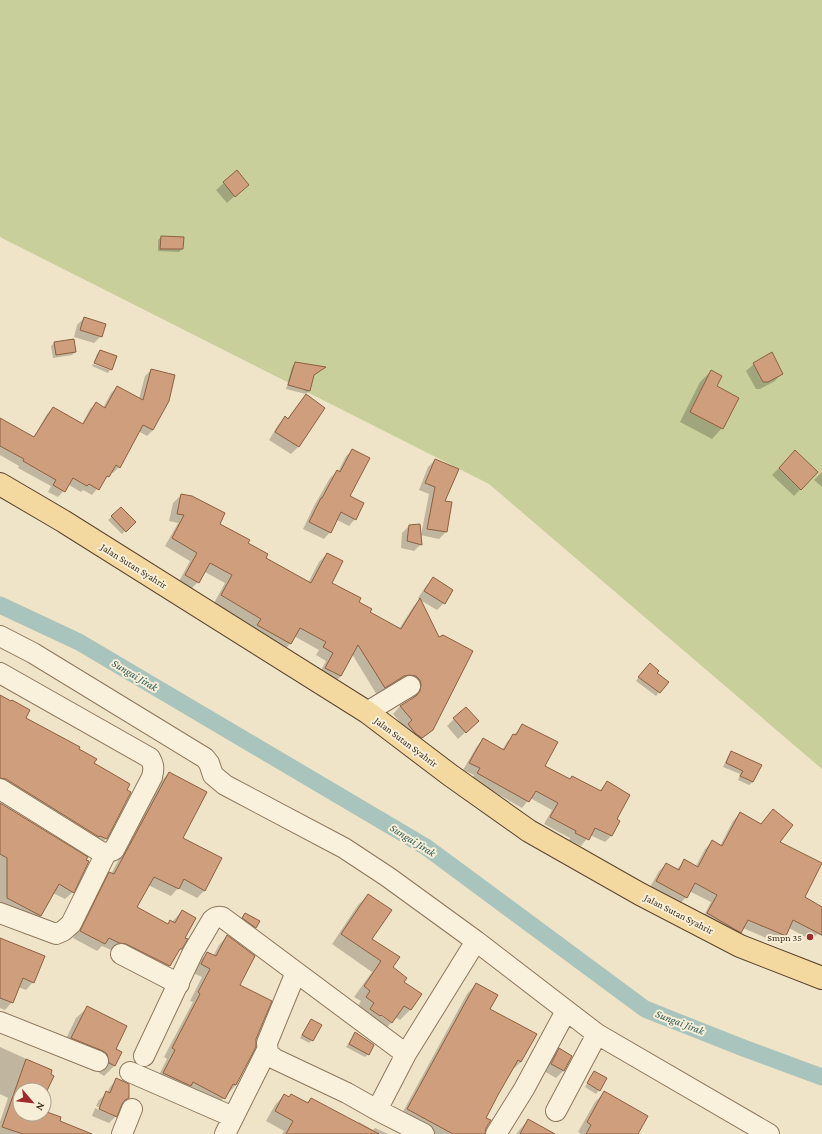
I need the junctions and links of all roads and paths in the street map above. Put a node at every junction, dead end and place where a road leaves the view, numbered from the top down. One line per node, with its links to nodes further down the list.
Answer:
1 (0, 484): 5 (main road, Jalan Sutan Syahrir)
2 (0, 636): 9 (street)
3 (0, 673): 7 (street)
4 (410, 686): 5 (street)
5 (367, 712): 12 (main road, Jalan Sutan Syahrir)
6 (0, 789): 7 (street)
7 (106, 853): 8 (street)
8 (0, 913)
9 (476, 941): 14 (street); 18 (street)
10 (121, 954): 13 (street)
11 (296, 972): 13 (street); 17 (street); 18 (street)
12 (822, 978)
13 (179, 984): 19 (street)
14 (566, 1011): 16 (street); 28 (street)
15 (0, 1022): 20 (street)
16 (597, 1034): 24 (street); 29 (street)
17 (267, 1050): 23 (street); 25 (street)
18 (406, 1054): 23 (street)
19 (144, 1056)
20 (98, 1061)
21 (130, 1072): 25 (street)
22 (132, 1110): 26 (street)
23 (377, 1110): 27 (street)
24 (556, 1111)
25 (229, 1126)
26 (122, 1134)
27 (424, 1134)
28 (496, 1134)
29 (769, 1134)

